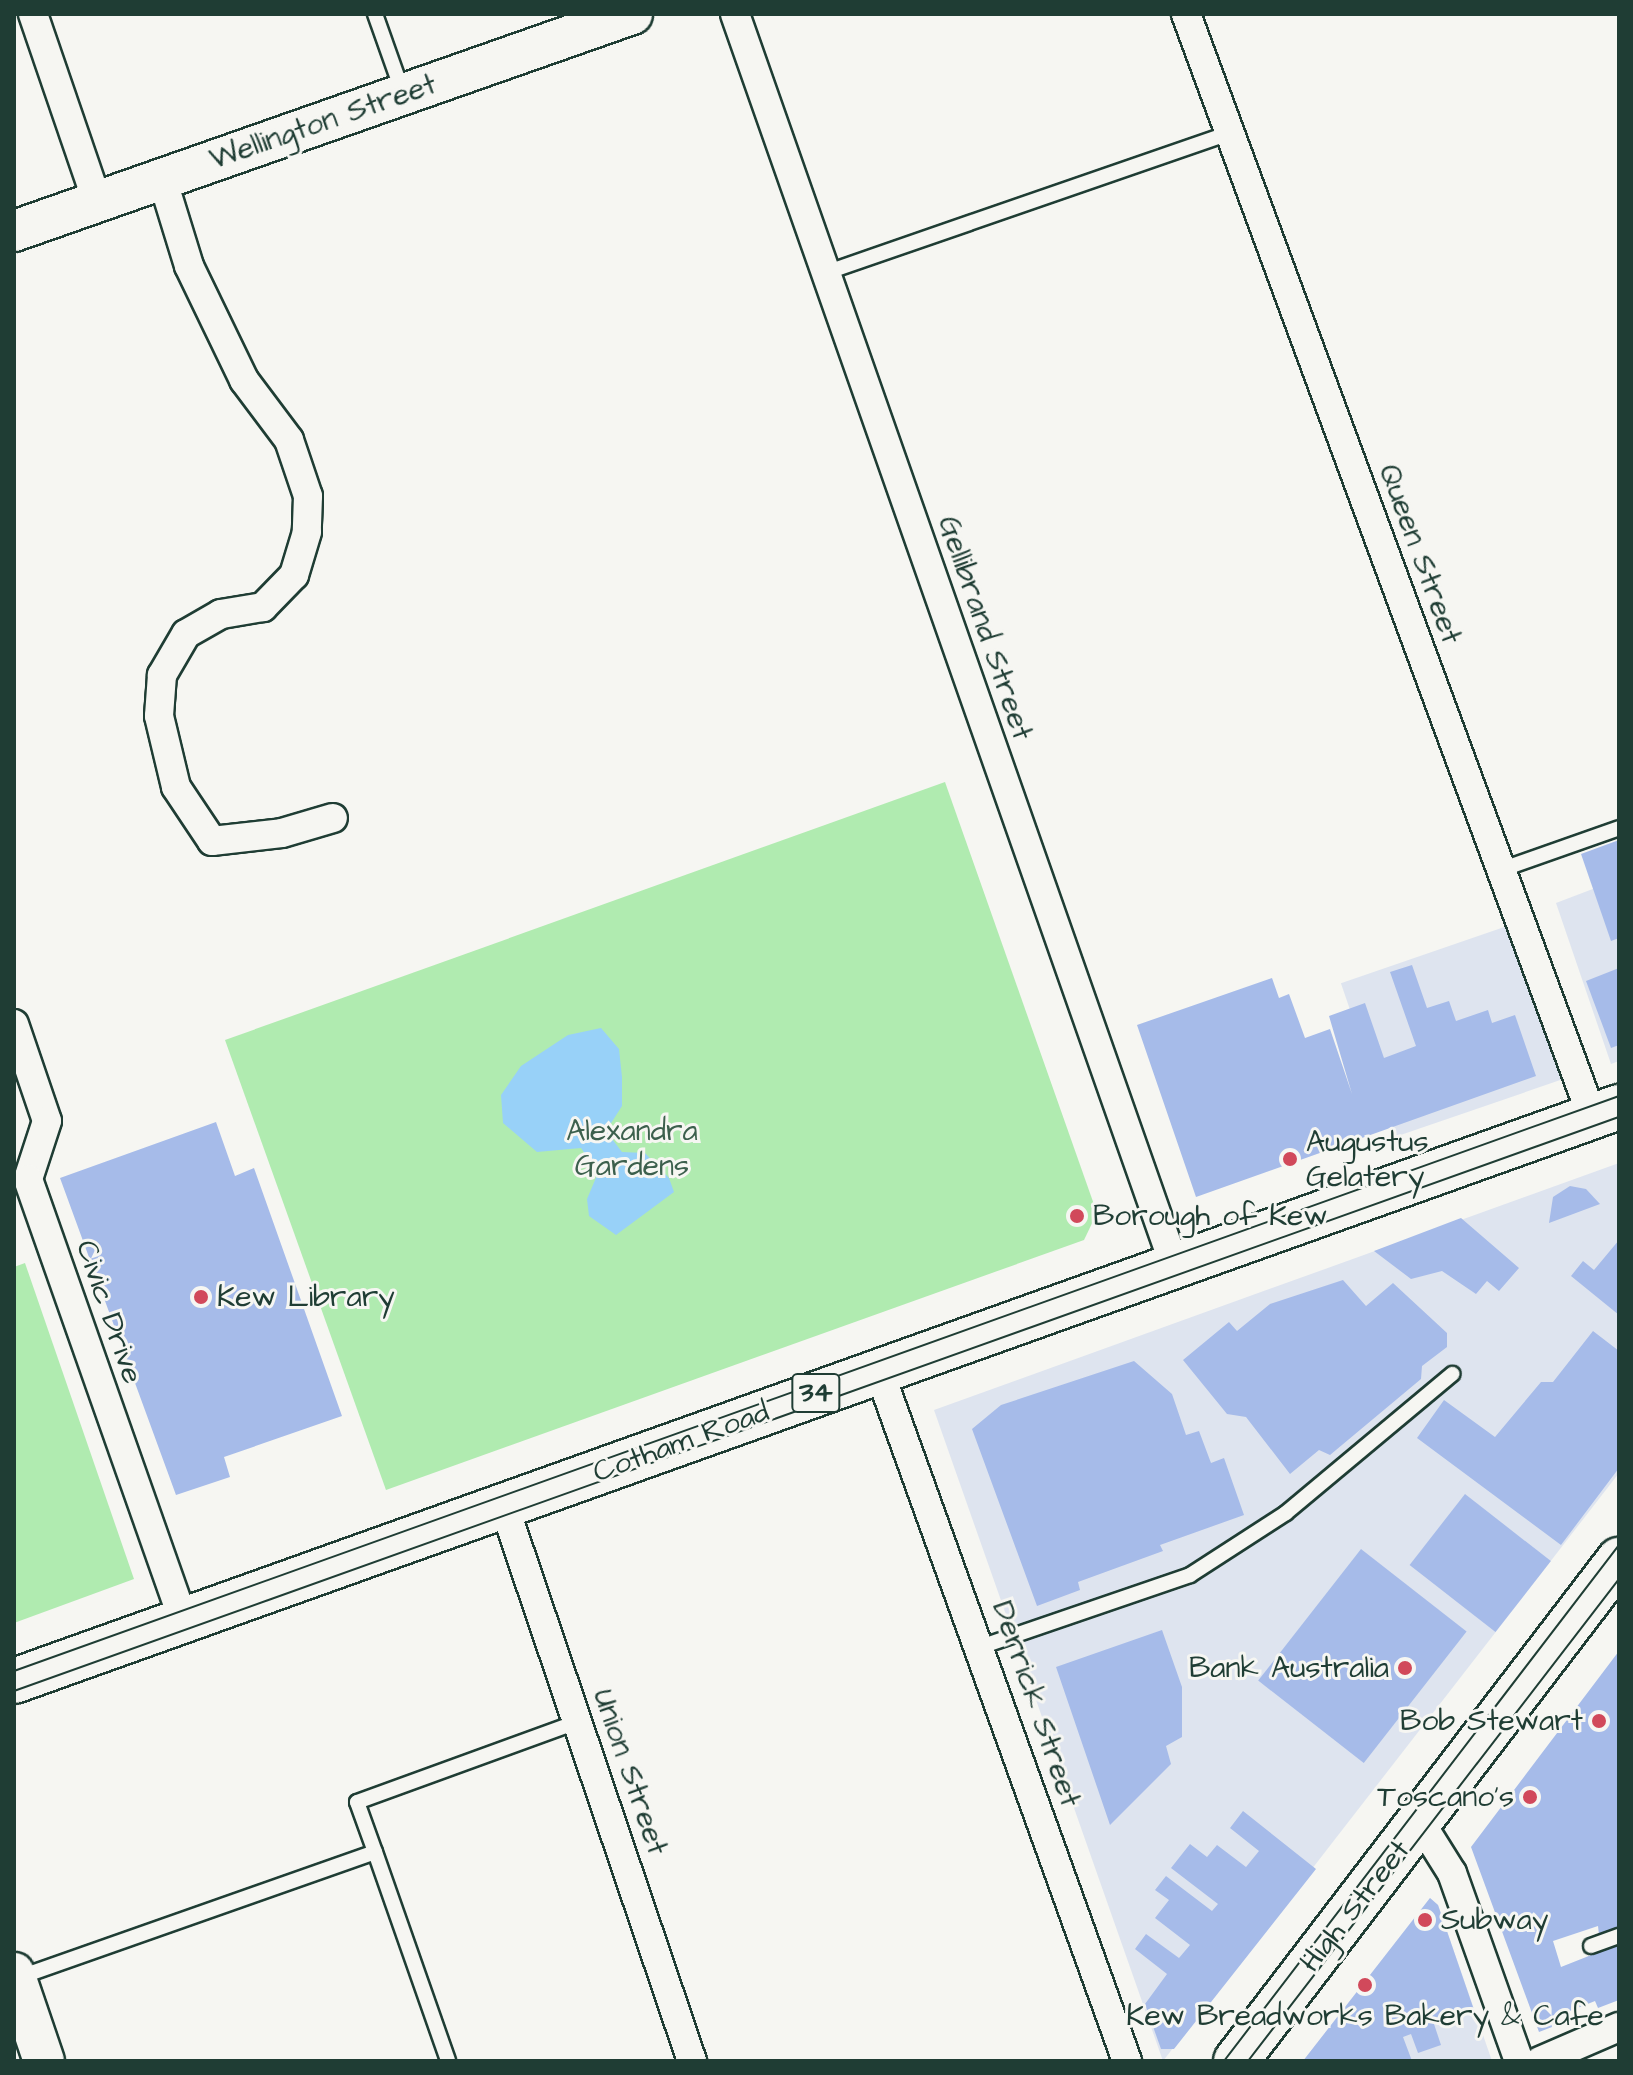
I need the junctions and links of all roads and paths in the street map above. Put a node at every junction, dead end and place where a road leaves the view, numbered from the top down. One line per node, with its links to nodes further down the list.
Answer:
1 (33, 14): 9 (street)
2 (375, 14): 6 (lane)
3 (632, 14): 6 (street, Wellington Street)
4 (735, 14): 11 (street, Gellibrand Street)
5 (1186, 14): 7 (street, Queen Street)
6 (403, 93): 8 (street, Wellington Street)
7 (1229, 133): 11 (lane); 14 (street, Queen Street)
8 (162, 178): 9 (street, Wellington Street); 12 (street)
9 (97, 201): 10 (street, Wellington Street)
10 (14, 231)
11 (825, 273): 17 (street, Gellibrand Street)
12 (333, 818)
13 (1619, 828): 14 (lane)
14 (1500, 870): 16 (street, Queen Street)
15 (14, 1024): 22 (street, Civic Drive)
16 (1606, 1111): 17 (main road, Cotham Road / 34)
17 (1174, 1264): 18 (main road, Cotham Road / 34)
18 (879, 1371): 20 (main road, Cotham Road / 34); 23 (street, Derrick Street)
19 (1452, 1374): 23 (lane)
20 (504, 1506): 22 (main road, Cotham Road / 34); 25 (street, Union Street)
21 (1619, 1560): 26 (main road, High Street)
22 (183, 1620): 24 (main road, Cotham Road / 34)
23 (980, 1647): 35 (street, Derrick Street)
24 (14, 1681)
25 (577, 1722): 27 (lane); 34 (street, Union Street)
26 (1420, 1822): 36 (main road, High Street); 37 (street)
27 (375, 1852): 30 (lane); 33 (lane)
28 (1619, 1936): 29 (lane)
29 (1591, 1946)
30 (15, 1976): 32 (street)
31 (1619, 2027): 38 (street)
32 (44, 2061)
33 (448, 2061)
34 (692, 2061)
35 (1127, 2061)
36 (1236, 2061)
37 (1519, 2061)
38 (1540, 2061)

